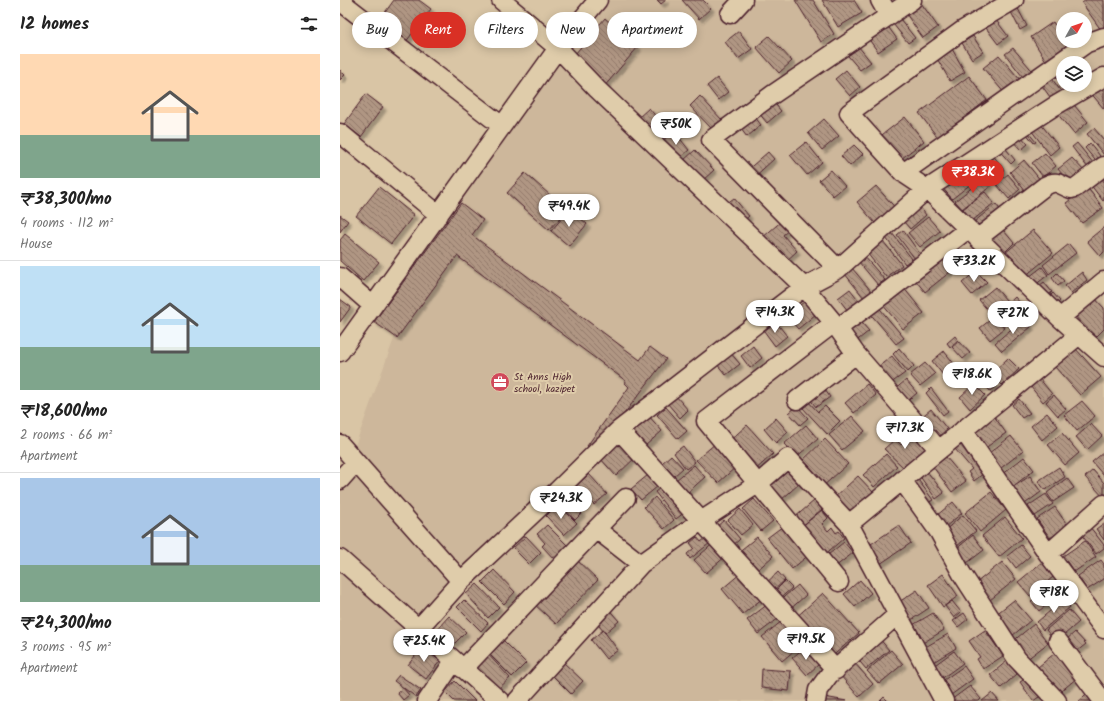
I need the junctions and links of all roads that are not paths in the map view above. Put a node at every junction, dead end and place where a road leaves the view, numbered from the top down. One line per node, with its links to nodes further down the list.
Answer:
1 (501, 0): 12 (street)
2 (598, 0): 8 (street)
3 (743, 0): 9 (street)
4 (880, 0): 10 (street)
5 (912, 0): 10 (street)
6 (340, 1): 15 (street)
7 (1009, 1): 18 (street)
8 (588, 12)
9 (730, 14)
10 (889, 16): 22 (street)
11 (1104, 37): 18 (street)
12 (546, 38)
13 (558, 48): 15 (street); 25 (street)
14 (1104, 77): 19 (street)
15 (502, 126): 20 (street)
16 (340, 133): 20 (street)
17 (1104, 166): 21 (street)
18 (903, 174): 19 (street)
19 (927, 189): 21 (street); 22 (street)
20 (439, 215): 26 (street)
21 (973, 233): 27 (street); 28 (street)
22 (838, 269): 25 (street)
23 (340, 277): 26 (street)
24 (1104, 281): 27 (street)
25 (804, 286): 28 (street); 34 (street)
26 (373, 306): 30 (street)
27 (1060, 318): 29 (street)
28 (836, 325): 31 (street); 41 (street)
29 (1079, 335): 32 (street); 35 (street)
30 (340, 352)
31 (856, 354): 33 (street); 37 (street)
32 (1104, 356)
33 (797, 400)
34 (619, 430): 44 (street); 50 (street)
35 (963, 430): 37 (street); 47 (street)
36 (340, 444): 38 (street)
37 (938, 450): 40 (street)
38 (356, 462): 39 (street); 50 (street)
39 (340, 480)
40 (902, 480): 45 (street); 63 (street)
41 (758, 483): 44 (street); 45 (street); 51 (street)
42 (626, 498): 46 (street)
43 (1104, 504): 47 (street)
44 (701, 521): 48 (street); 57 (street)
45 (849, 524): 52 (street)
46 (596, 529): 48 (street); 56 (street)
47 (1048, 554): 54 (street)
48 (641, 564): 60 (street)
49 (342, 565): 53 (street)
50 (461, 581): 53 (street)
51 (839, 582)
52 (897, 615): 57 (street); 62 (street)
53 (419, 628): 56 (street)
54 (1104, 629)
55 (1058, 641): 64 (street)
56 (459, 665): 58 (street); 59 (street)
57 (836, 670): 61 (street)
58 (427, 701)
59 (500, 701)
60 (517, 701)
61 (816, 701)
62 (944, 701)
63 (1057, 701)
64 (1103, 701)

